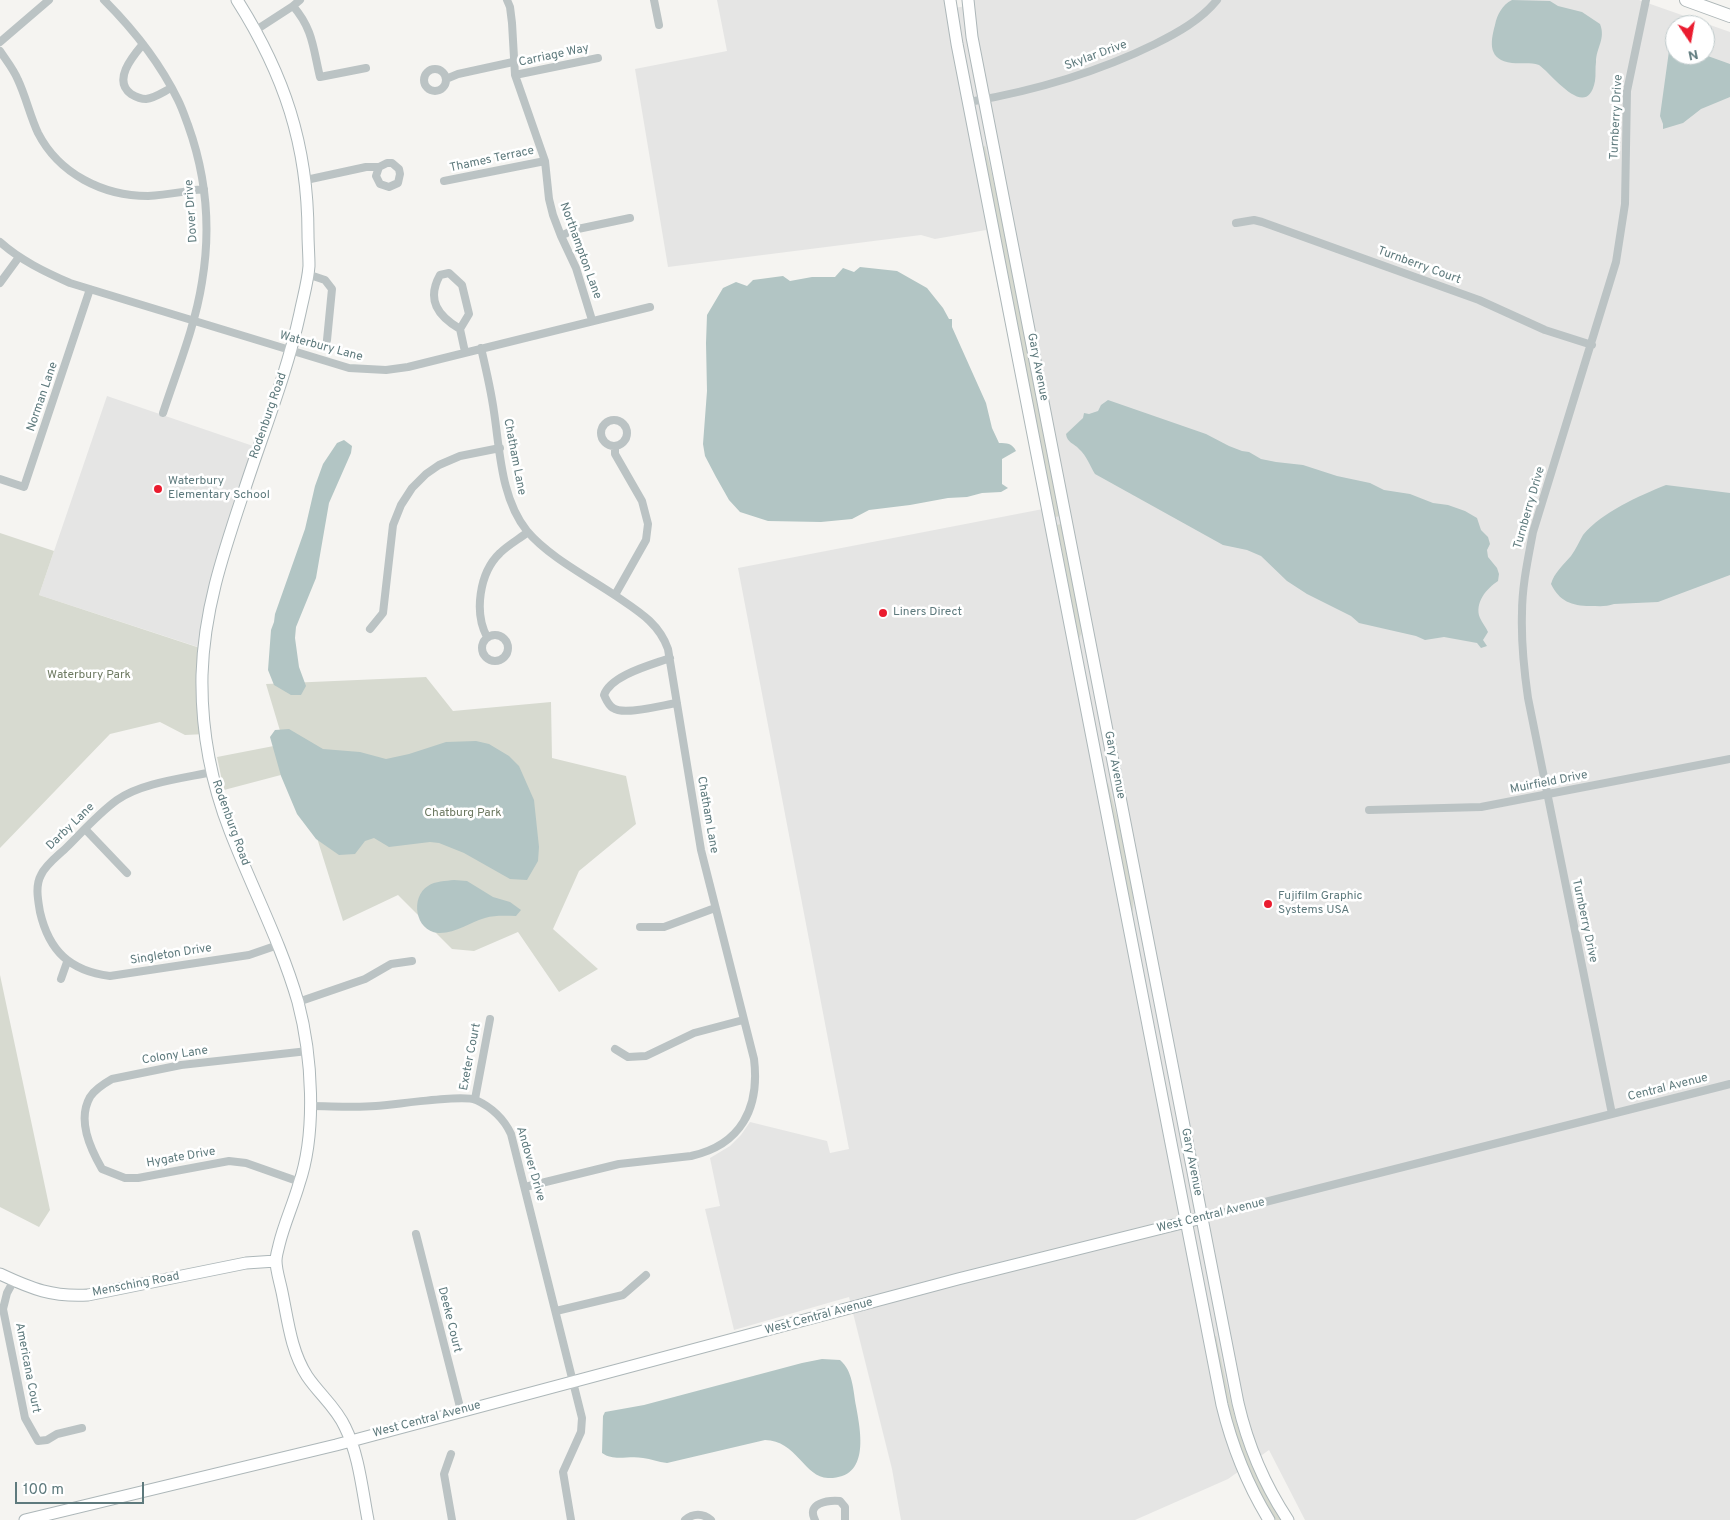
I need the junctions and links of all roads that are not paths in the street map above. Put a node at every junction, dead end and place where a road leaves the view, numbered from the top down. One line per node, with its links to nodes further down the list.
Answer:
1 (49, 0): 16 (street)
2 (104, 0): 17 (street, Dover Drive)
3 (237, 0): 15 (main road, Rodenburg Road)
4 (300, 0): 12 (street)
5 (507, 0): 20 (street)
6 (654, 0): 14 (street)
7 (950, 0): 26 (main road, Gary Avenue)
8 (968, 0): 25 (main road, Gary Avenue)
9 (1217, 0): 25 (street, Skylar Drive)
10 (1646, 0): 45 (street, Turnberry Drive)
11 (1686, 0): 13 (main road)
12 (293, 6): 15 (street); 21 (street)
13 (1730, 16)
14 (659, 26)
15 (256, 30): 29 (main road, Rodenburg Road)
16 (0, 42)
17 (143, 44): 24 (street, Dover Drive); 24 (street)
18 (0, 51): 31 (street)
19 (598, 58): 22 (street, Carriage Way)
20 (514, 62): 22 (street, Northampton Lane); 23 (street)
21 (366, 68)
22 (515, 75): 27 (street, Northampton Lane)
23 (446, 79)
24 (171, 88): 31 (street, Dover Drive)
25 (985, 99): 26 (street, Skylar Drive); 83 (main road, Gary Avenue)
26 (968, 102): 84 (main road, Gary Avenue)
27 (545, 161): 30 (street, Thames Terrace); 34 (street, Northampton Lane)
28 (378, 167): 29 (street)
29 (306, 180): 37 (main road, Rodenburg Road)
30 (444, 182)
31 (204, 188): 42 (street, Dover Drive)
32 (630, 218): 34 (street)
33 (1236, 223): 45 (street, Turnberry Court)
34 (561, 236): 41 (street, Northampton Lane)
35 (0, 242): 36 (street, Waterbury Lane)
36 (19, 257): 38 (street); 39 (street, Waterbury Lane)
37 (307, 274): 44 (street); 47 (main road, Rodenburg Road)
38 (0, 283)
39 (90, 289): 42 (street, Waterbury Lane); 52 (street, Norman Lane)
40 (650, 307): 41 (street, Waterbury Lane)
41 (592, 320): 46 (street, Waterbury Lane)
42 (194, 321): 47 (street, Waterbury Lane); 49 (street, Dover Drive)
43 (460, 329): 43 (street); 48 (street)
44 (327, 340)
45 (1592, 345): 61 (street, Turnberry Drive)
46 (481, 348): 48 (street, Waterbury Lane); 51 (street, Chatham Lane)
47 (291, 351): 48 (street, Waterbury Lane); 60 (main road, Rodenburg Road)
48 (465, 352)
49 (163, 413)
50 (615, 447): 54 (street)
51 (500, 448): 53 (street, Chatham Lane); 55 (street)
52 (0, 479)
53 (528, 532): 54 (street, Chatham Lane); 56 (street)
54 (615, 595): 57 (street, Chatham Lane)
55 (370, 629)
56 (487, 637)
57 (670, 658): 58 (street, Chatham Lane); 58 (street)
58 (677, 703): 65 (street, Chatham Lane)
59 (1730, 758): 61 (street, Muirfield Drive)
60 (212, 772): 63 (street, Darby Lane); 67 (main road, Rodenburg Road)
61 (1547, 795): 62 (street, Muirfield Drive); 79 (street, Turnberry Drive)
62 (1369, 810)
63 (86, 829): 64 (street); 69 (street, Darby Lane)
64 (127, 874)
65 (715, 908): 66 (street); 73 (street, Chatham Lane)
66 (640, 927)
67 (278, 945): 69 (street, Singleton Drive); 71 (main road, Rodenburg Road)
68 (412, 961): 71 (street)
69 (67, 962): 70 (street)
70 (61, 979)
71 (298, 1002): 75 (main road, Rodenburg Road)
72 (490, 1019): 77 (street, Exeter Court)
73 (743, 1020): 74 (street); 82 (street, Chatham Lane)
74 (615, 1049)
75 (308, 1051): 78 (main road, Rodenburg Road); 80 (street, Colony Lane)
76 (1730, 1084): 79 (street, Central Avenue)
77 (475, 1099): 78 (street); 82 (street, Andover Drive)
78 (310, 1106): 81 (main road, Rodenburg Road)
79 (1612, 1114): 83 (street, West Central Avenue)
80 (87, 1134): 81 (street, Hygate Drive)
81 (300, 1182): 86 (main road, Rodenburg Road)
82 (525, 1187): 90 (street, Andover Drive)
83 (1202, 1218): 84 (main road, West Central Avenue); 105 (main road, Gary Avenue)
84 (1186, 1222): 91 (main road, West Central Avenue); 104 (main road, Gary Avenue)
85 (416, 1234): 92 (street, Deeke Court)
86 (276, 1261): 89 (main road, Mensching Road); 94 (main road, Rodenburg Road)
87 (0, 1274): 89 (main road, Mensching Road)
88 (646, 1275): 90 (street)
89 (14, 1280): 93 (street, Americana Court)
90 (556, 1310): 91 (street, Andover Drive)
91 (574, 1382): 92 (main road, West Central Avenue); 99 (street, Andover Drive)
92 (461, 1411): 94 (main road, West Central Avenue)
93 (82, 1428)
94 (350, 1440): 96 (main road, West Central Avenue); 97 (main road, Rodenburg Road)
95 (451, 1454): 98 (street)
96 (25, 1520)
97 (368, 1520)
98 (452, 1520)
99 (571, 1520)
100 (685, 1520): 101 (street)
101 (711, 1520)
102 (815, 1520): 103 (street)
103 (845, 1520)
104 (1269, 1520)
105 (1288, 1520)

